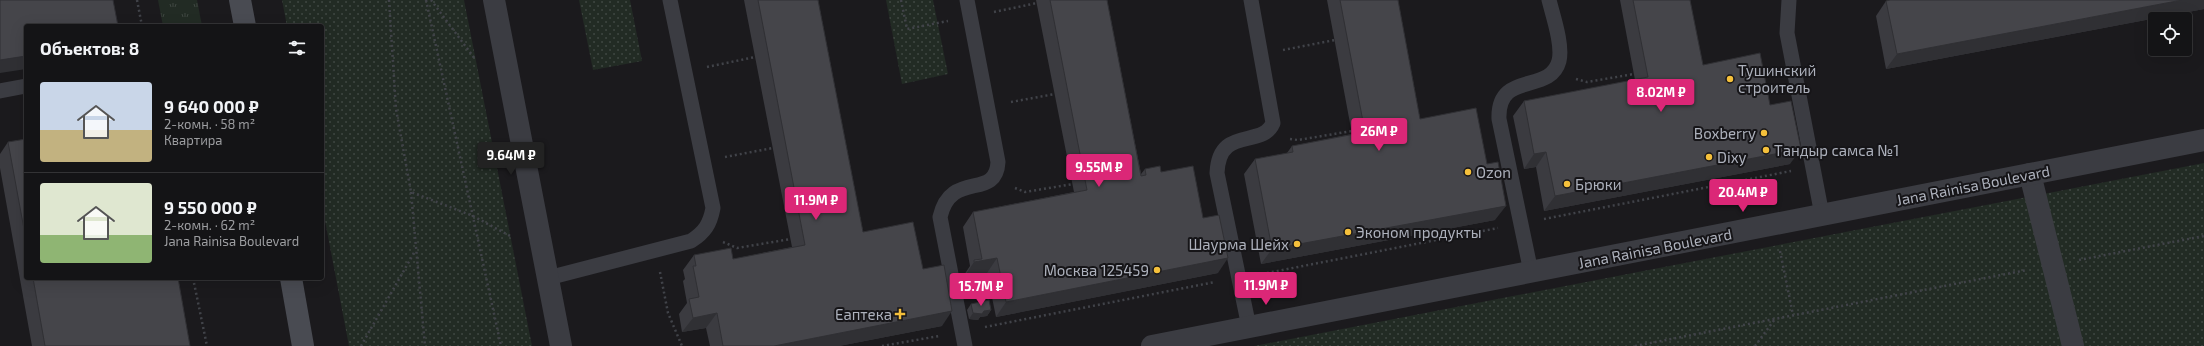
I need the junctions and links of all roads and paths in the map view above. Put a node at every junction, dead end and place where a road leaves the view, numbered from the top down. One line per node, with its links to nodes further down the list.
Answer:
1 (137, 0): 15 (path)
2 (240, 0): 16 (main road)
3 (389, 0): 38 (path)
4 (426, 0): 41 (path)
5 (431, 0): 20 (path)
6 (494, 0): 55 (street)
7 (670, 0): 21 (lane)
8 (901, 0): 14 (path)
9 (967, 0): 14 (lane)
10 (1251, 0): 18 (lane)
11 (1550, 0): 22 (lane)
12 (1789, 0): 40 (lane)
13 (1037, 3): 14 (path)
14 (970, 16): 27 (lane)
15 (142, 24)
16 (245, 24)
17 (1335, 40): 18 (path)
18 (1261, 54): 28 (lane)
19 (756, 57): 21 (path)
20 (475, 59)
21 (685, 71): 32 (lane)
22 (1553, 72): 23 (path); 53 (lane)
23 (1634, 74)
24 (24, 86): 25 (lane)
25 (0, 91)
26 (1055, 94): 27 (path)
27 (988, 106): 35 (lane)
28 (1270, 129): 29 (path); 62 (lane)
29 (1352, 131)
30 (2204, 140): 34 (street, Jana Rainisa Boulevard)
31 (773, 148): 32 (path)
32 (703, 162): 44 (lane)
33 (1782, 173): 37 (path)
34 (2030, 174): 40 (street, Jana Rainisa Boulevard); 76 (street)
35 (992, 179): 36 (path); 72 (lane)
36 (1073, 184)
37 (1726, 184): 39 (path); 42 (path)
38 (411, 192): 41 (path); 49 (path)
39 (1729, 202)
40 (1822, 215): 53 (street, Jana Rainisa Boulevard)
41 (473, 216): 46 (path); 68 (path)
42 (1549, 218)
43 (1491, 229): 54 (path)
44 (703, 234): 47 (path); 50 (lane)
45 (2204, 236): 51 (path)
46 (513, 238)
47 (791, 239)
48 (1780, 249): 59 (path)
49 (416, 250): 66 (path); 67 (path)
50 (655, 252): 55 (lane); 70 (path)
51 (2073, 261)
52 (2034, 269): 59 (path)
53 (1531, 272): 62 (street, Jana Rainisa Boulevard)
54 (1264, 273)
55 (548, 278): 69 (street)
56 (193, 280): 64 (path)
57 (291, 280): 65 (main road)
58 (1219, 282): 61 (path)
59 (1793, 315): 60 (path)
60 (1775, 319): 74 (path); 75 (path)
61 (990, 326)
62 (1249, 327): 73 (street, Jana Rainisa Boulevard)
63 (931, 337): 71 (path)
64 (207, 346)
65 (303, 346)
66 (361, 346)
67 (425, 346)
68 (501, 346)
69 (561, 346)
70 (682, 346)
71 (882, 346)
72 (965, 346)
73 (1152, 346)
74 (1634, 346)
75 (1755, 346)
76 (2074, 346)

